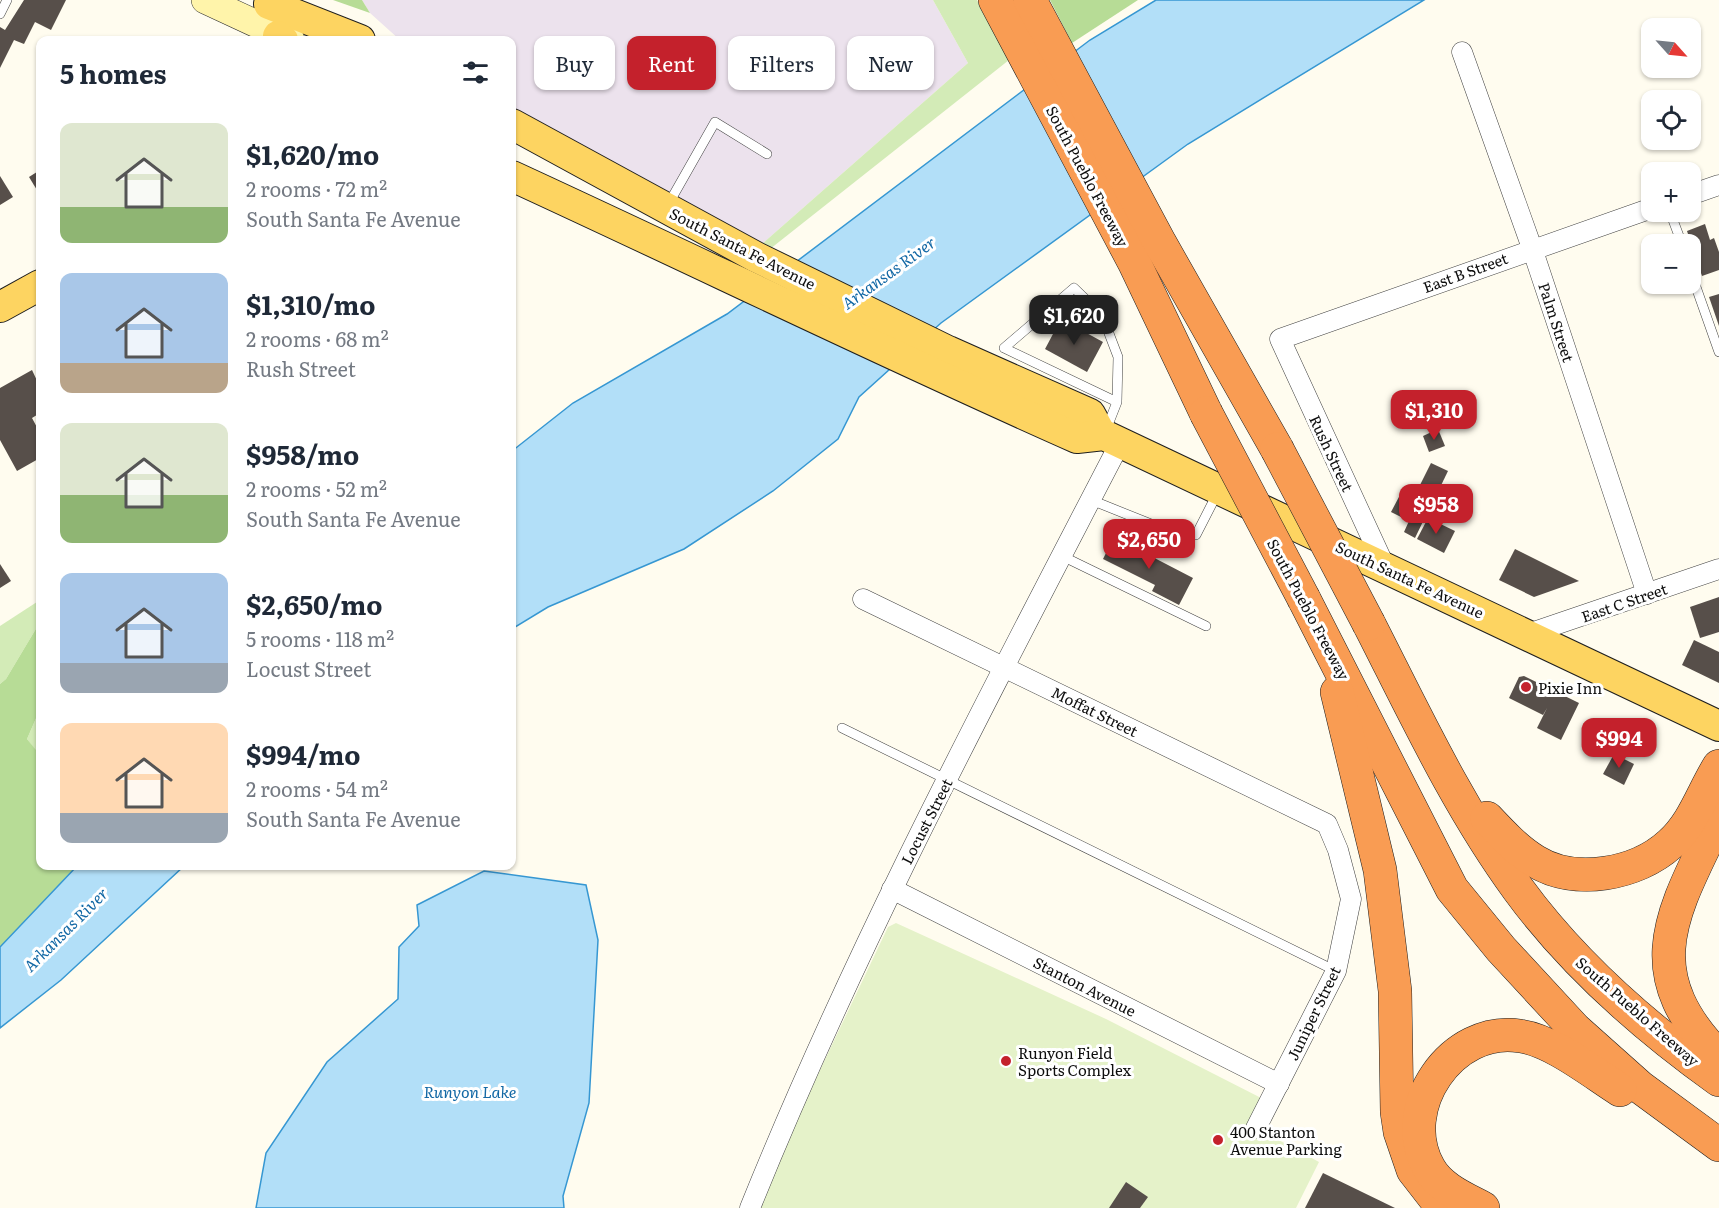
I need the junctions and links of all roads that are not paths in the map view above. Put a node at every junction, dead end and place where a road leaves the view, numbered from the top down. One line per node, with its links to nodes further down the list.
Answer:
1 (7, 0): 5 (lane)
2 (205, 0): 7 (street)
3 (995, 0): 6 (highway, South Pueblo Freeway)
4 (265, 2): 8 (street); 9 (main road)
5 (0, 14)
6 (1028, 20): 36 (highway, South Pueblo Freeway, bridge); 38 (highway, South Pueblo Freeway, bridge)
7 (278, 36)
8 (317, 36)
9 (350, 36)
10 (1462, 52): 18 (street, Palm Street)
11 (516, 125): 16 (main road, South Santa Fe Avenue)
12 (767, 154): 16 (lane)
13 (516, 178): 24 (main road, South Santa Fe Avenue)
14 (1719, 185): 15 (street)
15 (1701, 191)
16 (666, 208): 24 (main road, South Santa Fe Avenue)
17 (1641, 212): 18 (street, East B Street)
18 (1532, 249): 22 (street, East B Street); 32 (street, Palm Street)
19 (36, 287): 21 (main road)
20 (1698, 294): 23 (lane)
21 (0, 307)
22 (1280, 339): 30 (street, Rush Street)
23 (1719, 352)
24 (938, 362): 26 (main road, South Santa Fe Avenue)
25 (1117, 402): 25 (lane); 26 (lane)
26 (1108, 437): 27 (main road, South Santa Fe Avenue); 28 (street, Locust Street)
27 (1219, 489): 28 (lane); 30 (main road, South Santa Fe Avenue)
28 (1090, 500): 29 (street, Locust Street)
29 (1062, 556): 34 (lane); 37 (street, Locust Street)
30 (1385, 567): 35 (main road, South Santa Fe Avenue)
31 (1719, 569): 32 (street, East C Street)
32 (1647, 594): 35 (street, East C Street)
33 (863, 599): 37 (street, Moffat Street)
34 (1206, 626)
35 (1528, 634): 39 (main road, South Santa Fe Avenue)
36 (1323, 635): 51 (highway, South Pueblo Freeway); 54 (highway)
37 (1005, 667): 42 (street, Locust Street); 44 (street, Moffat Street)
38 (1391, 668): 41 (highway); 48 (highway, South Pueblo Freeway)
39 (1719, 726)
40 (842, 728): 42 (lane)
41 (1719, 766)
42 (947, 781): 45 (street, Locust Street); 46 (lane)
43 (1719, 816): 47 (highway)
44 (1327, 824): 46 (street, Juniper Street)
45 (892, 889): 49 (street, Stanton Avenue); 53 (street, Locust Street)
46 (1336, 971): 49 (street, Juniper Street)
47 (1719, 1057)
48 (1719, 1080)
49 (1279, 1084): 50 (street, Juniper Street)
50 (1256, 1128)
51 (1719, 1145)
52 (1719, 1150): 55 (highway)
53 (750, 1208)
54 (1450, 1208)
55 (1483, 1208)

